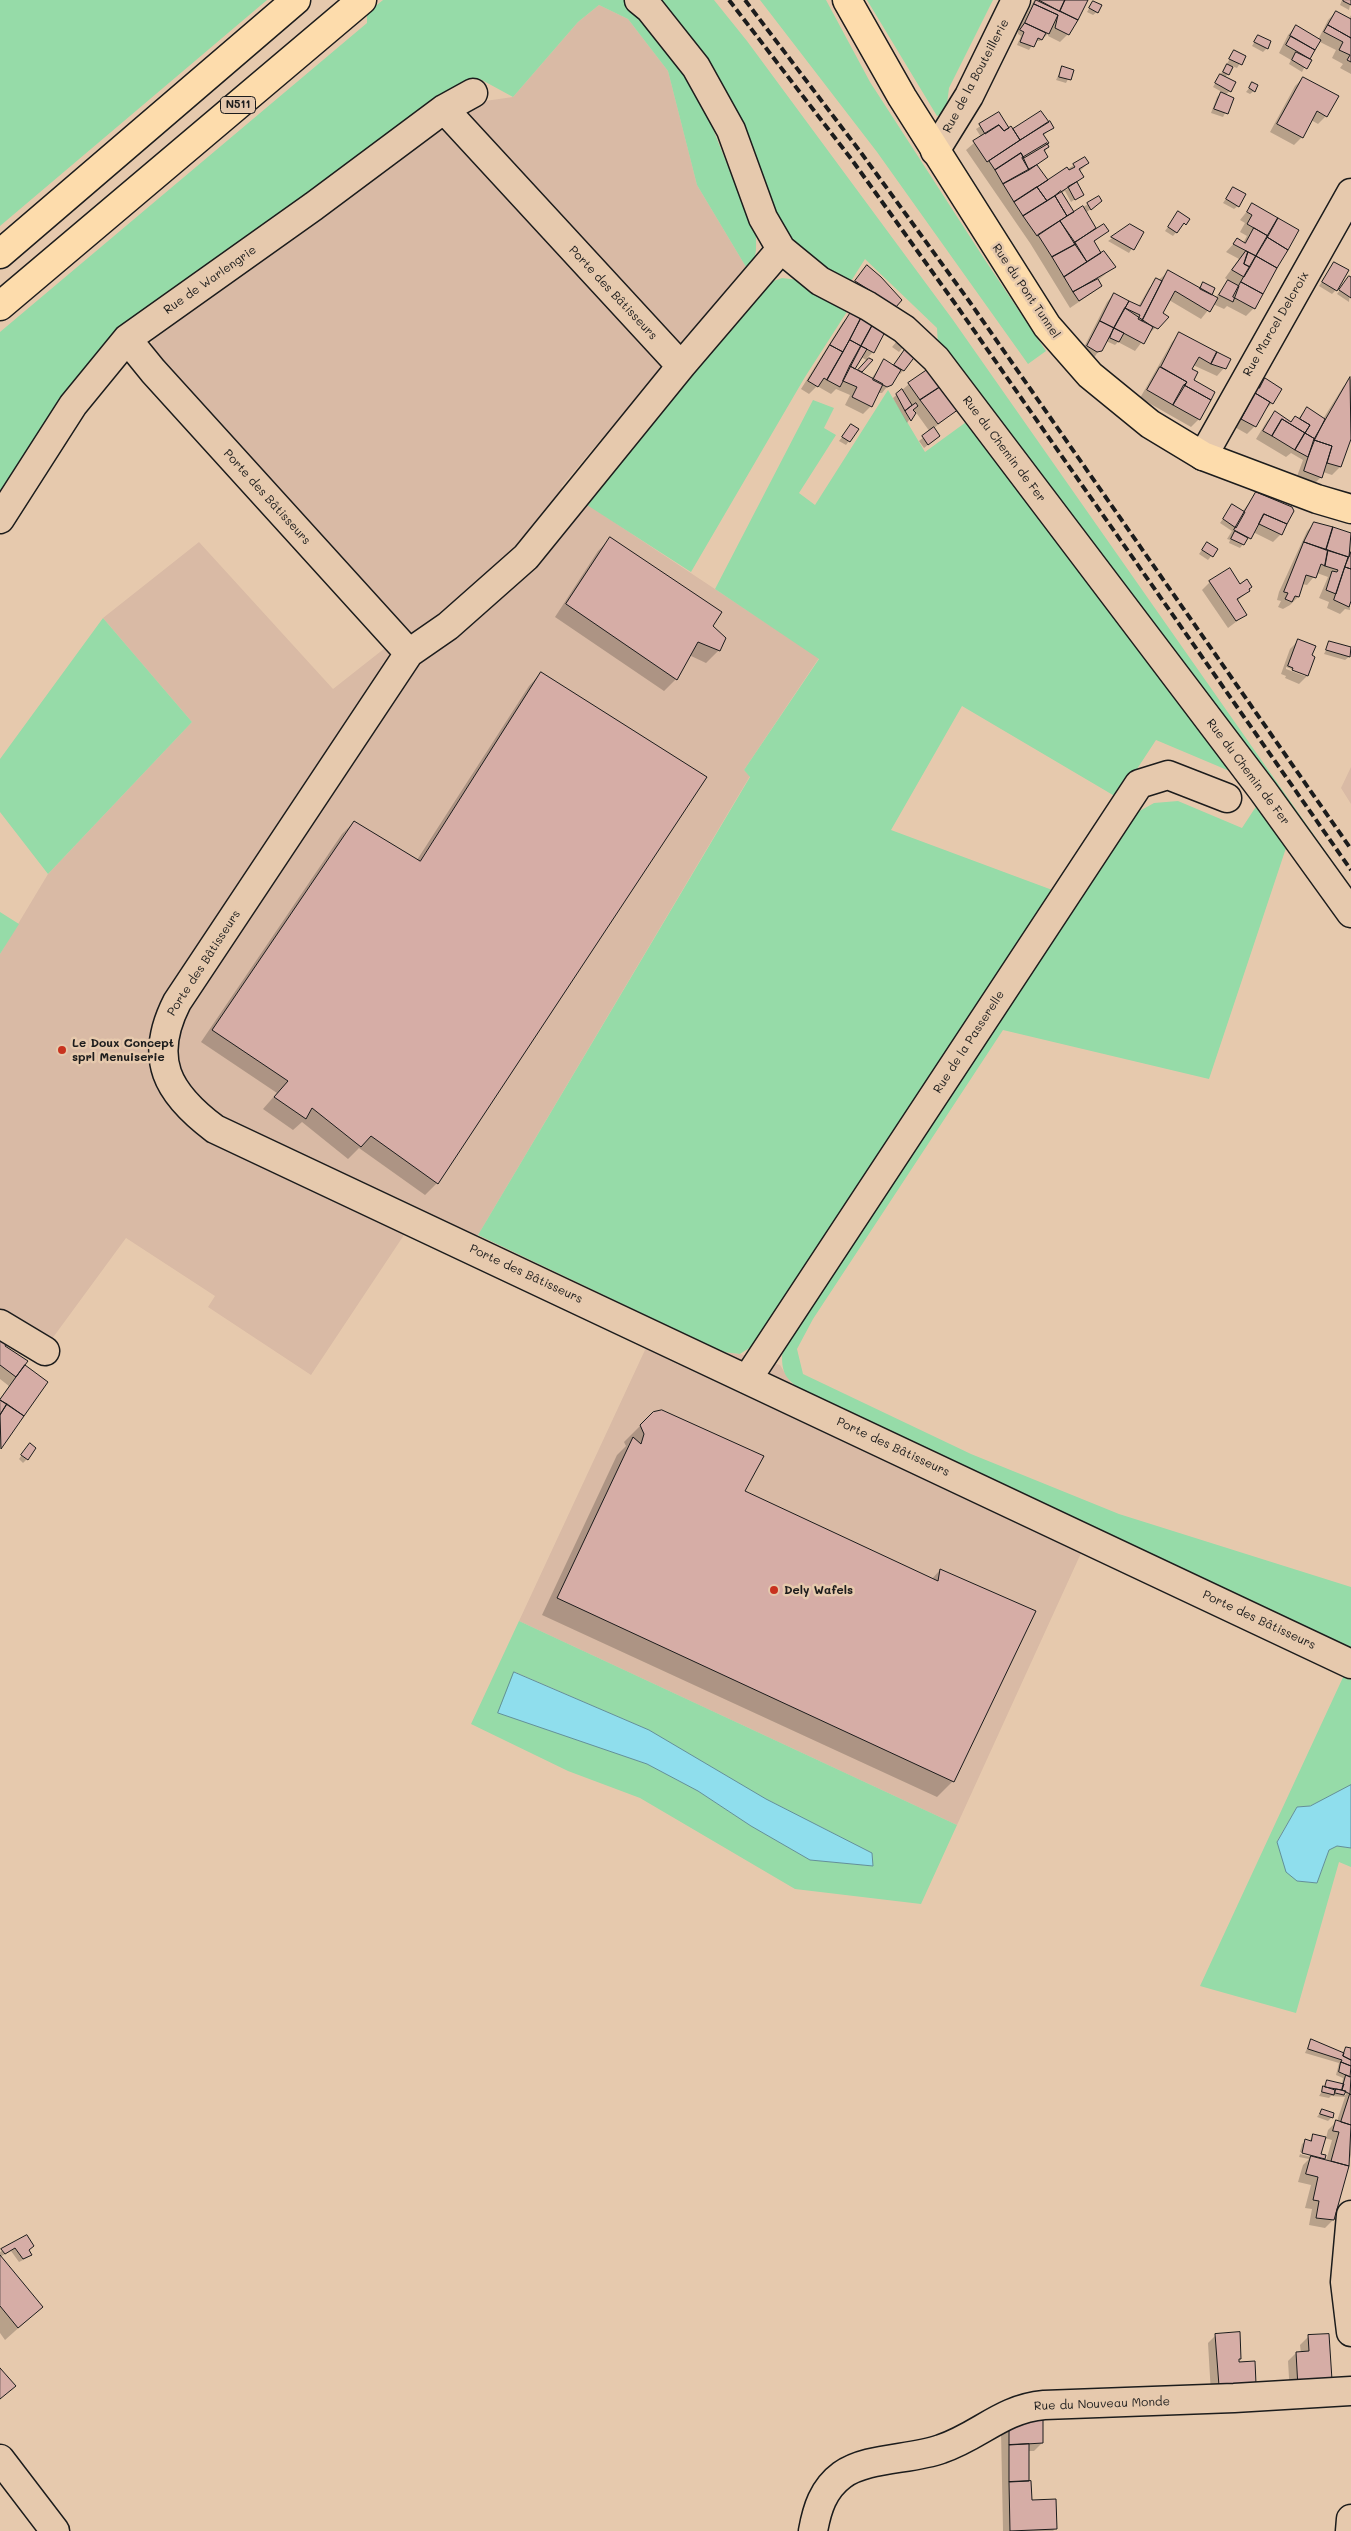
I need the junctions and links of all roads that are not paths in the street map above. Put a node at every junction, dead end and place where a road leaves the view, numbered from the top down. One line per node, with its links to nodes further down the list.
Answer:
1 (296, 0): 11 (main road)
2 (362, 0): 12 (main road, N511)
3 (847, 0): 8 (main road, Rue du Pont Tunnel)
4 (1016, 0): 8 (street, Rue de la Bouteillerie)
5 (645, 3): 10 (street, Rue du Chemin de Fer)
6 (474, 93): 7 (street, Rue de Warlengrie)
7 (444, 109): 13 (street, Rue de Warlengrie); 14 (street, Porte des Bâtisseurs)
8 (935, 151): 15 (main road, Rue du Pont Tunnel)
9 (1351, 193): 15 (street, Rue Marcel Delcroix)
10 (781, 249): 14 (street, Porte des Bâtisseurs); 20 (street, Rue du Chemin de Fer)
11 (0, 254)
12 (0, 306)
13 (127, 339): 17 (street, Rue de Warlengrie); 18 (street, Porte des Bâtisseurs)
14 (681, 366): 18 (street, Porte des Bâtisseurs)
15 (1203, 456): 16 (main road, Rue du Pont Tunnel)
16 (1351, 509)
17 (0, 519)
18 (409, 653): 23 (street, Porte des Bâtisseurs)
19 (1227, 798): 23 (street, Rue de la Passerelle)
20 (1351, 913)
21 (0, 1324): 22 (street)
22 (45, 1351)
23 (748, 1378): 24 (street, Porte des Bâtisseurs)
24 (1351, 1664)
25 (1351, 2215): 26 (street)
26 (1351, 2332)
27 (1351, 2391): 31 (street, Rue du Nouveau Monde)
28 (0, 2459): 30 (street)
29 (1351, 2519): 32 (street)
30 (55, 2531)
31 (813, 2531)
32 (1350, 2531)

